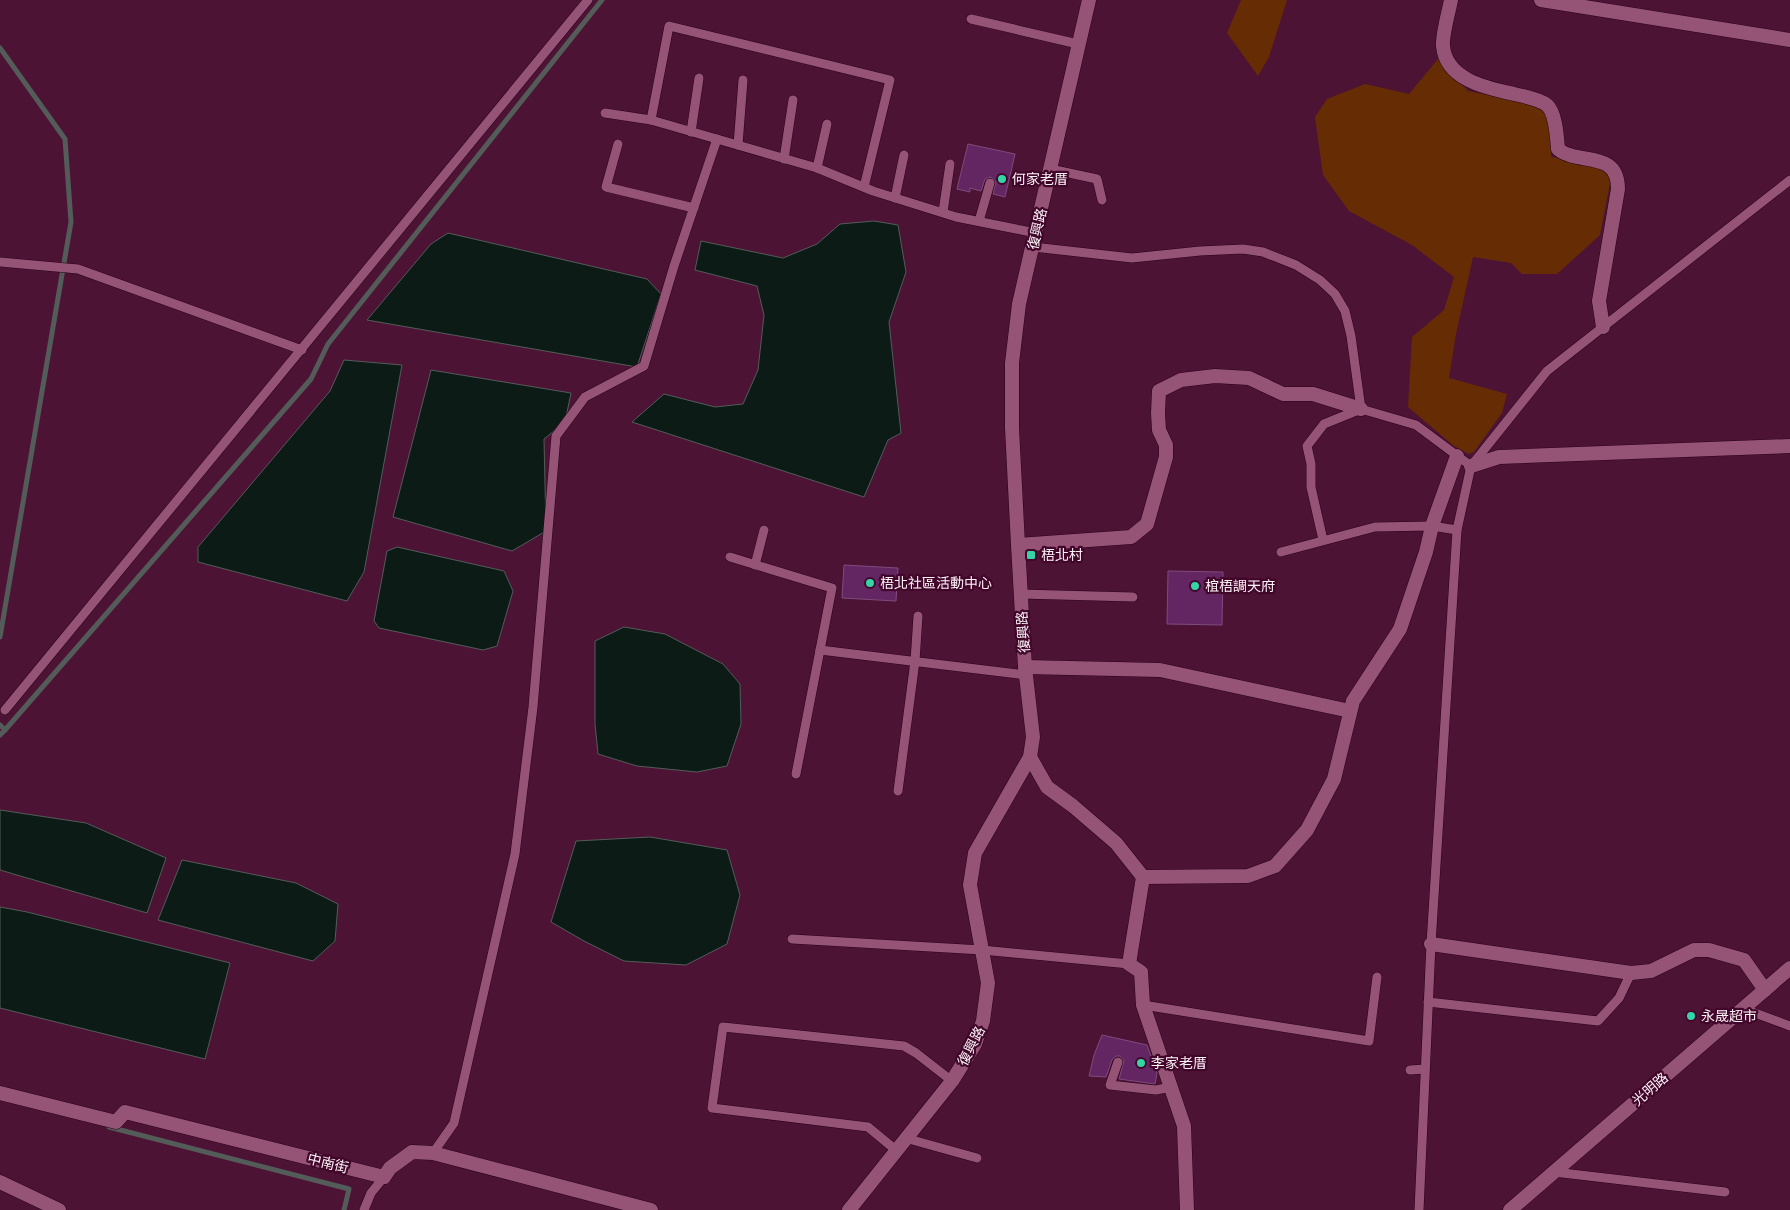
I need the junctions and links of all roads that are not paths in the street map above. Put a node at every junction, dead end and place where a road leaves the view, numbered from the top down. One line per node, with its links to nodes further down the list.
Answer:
1 (588, 0): 35 (lane)
2 (1089, 0): 7 (street, 復興路)
3 (1451, 0): 34 (street)
4 (1541, 0): 6 (street)
5 (971, 18): 7 (lane)
6 (1790, 40)
7 (1078, 44): 22 (street, 復興路)
8 (699, 78): 14 (lane)
9 (743, 80): 17 (lane)
10 (793, 100): 19 (lane)
11 (605, 113): 12 (lane)
12 (651, 120): 14 (lane); 25 (lane)
13 (827, 124): 21 (lane)
14 (691, 132): 15 (lane)
15 (717, 139): 17 (lane); 28 (lane)
16 (618, 144): 28 (lane)
17 (738, 145): 19 (lane)
18 (904, 154): 26 (lane)
19 (784, 159): 21 (lane)
20 (950, 164): 29 (lane)
21 (817, 168): 25 (lane)
22 (1050, 169): 27 (lane); 31 (street, 復興路)
23 (1790, 180): 34 (lane)
24 (990, 183): 30 (lane)
25 (864, 187): 26 (lane)
26 (895, 198): 29 (lane)
27 (1102, 200)
28 (694, 208): 80 (lane)
29 (943, 212): 30 (lane)
30 (979, 221): 31 (lane)
31 (1036, 233): 32 (street, 復興路)
32 (1033, 247): 36 (lane); 44 (street, 復興路)
33 (0, 262): 35 (lane)
34 (1603, 326): 39 (lane)
35 (302, 350): 54 (lane)
36 (1361, 408): 38 (lane); 43 (lane); 44 (street)
37 (1790, 446): 39 (street)
38 (1457, 456): 39 (lane); 40 (street)
39 (1471, 466): 42 (lane)
40 (1432, 526): 42 (lane); 43 (lane); 55 (street)
41 (764, 530): 47 (lane)
42 (1457, 530): 61 (lane)
43 (1323, 540): 45 (lane)
44 (1018, 545): 48 (street, 復興路)
45 (1281, 552)
46 (730, 557): 47 (lane)
47 (755, 565): 51 (lane)
48 (1021, 594): 49 (lane); 53 (street, 復興路)
49 (1133, 597)
50 (918, 616): 52 (lane)
51 (820, 650): 52 (lane); 57 (lane)
52 (915, 662): 53 (lane); 58 (lane)
53 (1026, 671): 55 (street); 56 (street, 復興路)
54 (5, 710)
55 (1350, 710): 59 (street)
56 (1030, 757): 59 (street); 62 (street, 復興路)
57 (796, 774)
58 (898, 791)
59 (1143, 877): 63 (street)
60 (792, 939): 62 (lane)
61 (1431, 944): 65 (street); 68 (lane)
62 (982, 950): 63 (lane); 75 (street, 復興路)
63 (1129, 964): 69 (street)
64 (1790, 968): 67 (street, 光明路)
65 (1631, 973): 67 (street); 68 (lane)
66 (1377, 977): 69 (lane)
67 (1765, 990): 70 (street, 光明路)
68 (1428, 1002): 73 (lane)
69 (1143, 1005): 76 (street)
70 (1744, 1009): 71 (lane); 82 (street, 光明路)
71 (1790, 1026)
72 (1118, 1062): 76 (lane)
73 (1425, 1069): 74 (lane); 91 (lane)
74 (1410, 1070)
75 (952, 1081): 78 (street, 復興路); 79 (lane)
76 (1171, 1087): 90 (street)
77 (0, 1093): 83 (street, 中南街)
78 (905, 1138): 79 (street, 復興路); 81 (lane)
79 (897, 1152): 89 (street, 復興路)
80 (433, 1153): 83 (street); 88 (street)
81 (978, 1158)
82 (1554, 1172): 85 (lane); 92 (street, 光明路)
83 (384, 1176): 87 (lane)
84 (0, 1182): 86 (street)
85 (1725, 1192)
86 (59, 1210)
87 (364, 1210)
88 (651, 1210)
89 (849, 1210)
90 (1187, 1210)
91 (1418, 1210)
92 (1510, 1210)

